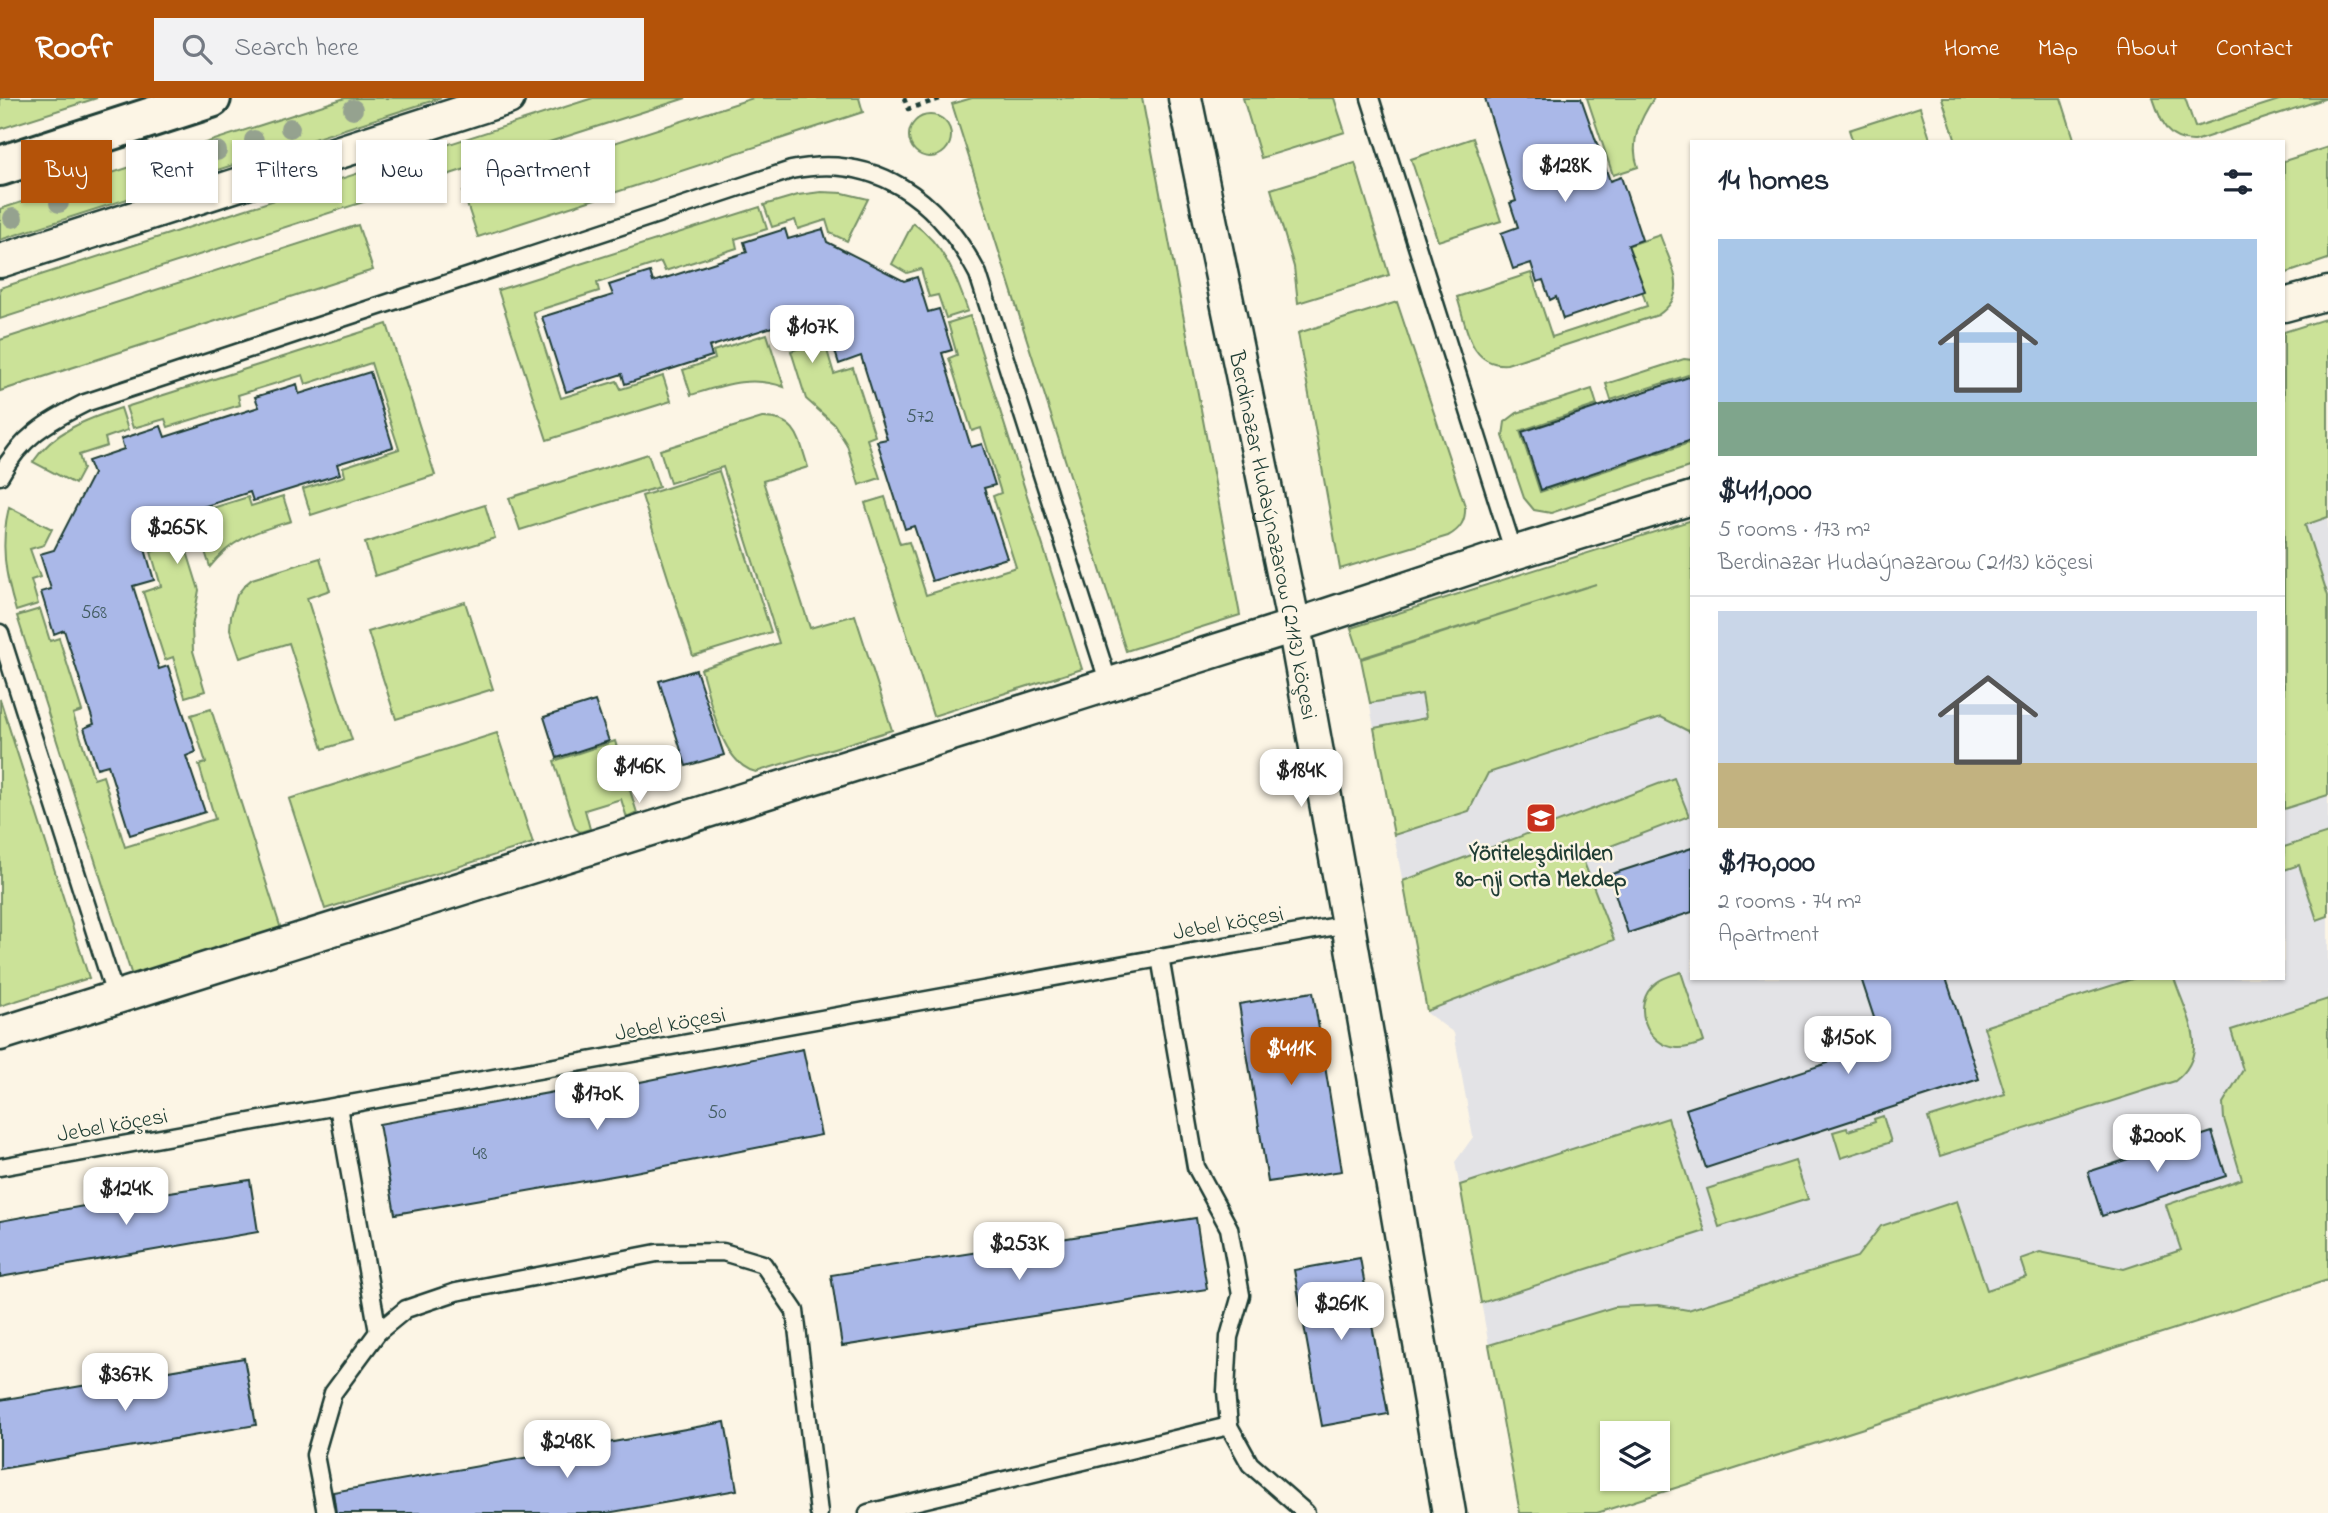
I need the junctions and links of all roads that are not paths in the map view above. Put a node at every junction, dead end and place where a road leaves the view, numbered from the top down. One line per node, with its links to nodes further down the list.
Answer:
1 (211, 98): 5 (main road)
2 (508, 98): 6 (street)
3 (1185, 98): 12 (street, Berdinazar Hudaýnazarow (2113) köçesi)
4 (1370, 98): 11 (lane)
5 (0, 166)
6 (0, 261)
7 (2328, 293): 8 (street)
8 (2285, 305)
9 (0, 476): 14 (lane)
10 (1690, 499): 11 (street)
11 (1514, 553): 12 (street)
12 (1294, 626): 14 (street); 15 (street, Berdinazar Hudaýnazarow (2113) köçesi)
13 (0, 633): 17 (lane)
14 (1109, 684): 17 (street)
15 (1348, 924): 16 (lane, Jebel köçesi); 27 (street, Berdinazar Hudaýnazarow (2113) köçesi)
16 (1160, 957): 19 (lane, Jebel köçesi); 22 (lane)
17 (116, 998): 18 (street)
18 (0, 1034)
19 (338, 1106): 20 (lane, Jebel köçesi); 21 (lane)
20 (0, 1167)
21 (379, 1332): 23 (lane); 24 (lane)
22 (1229, 1426): 25 (lane); 26 (lane)
23 (326, 1513)
24 (819, 1513)
25 (868, 1513)
26 (1306, 1513)
27 (1449, 1513)

